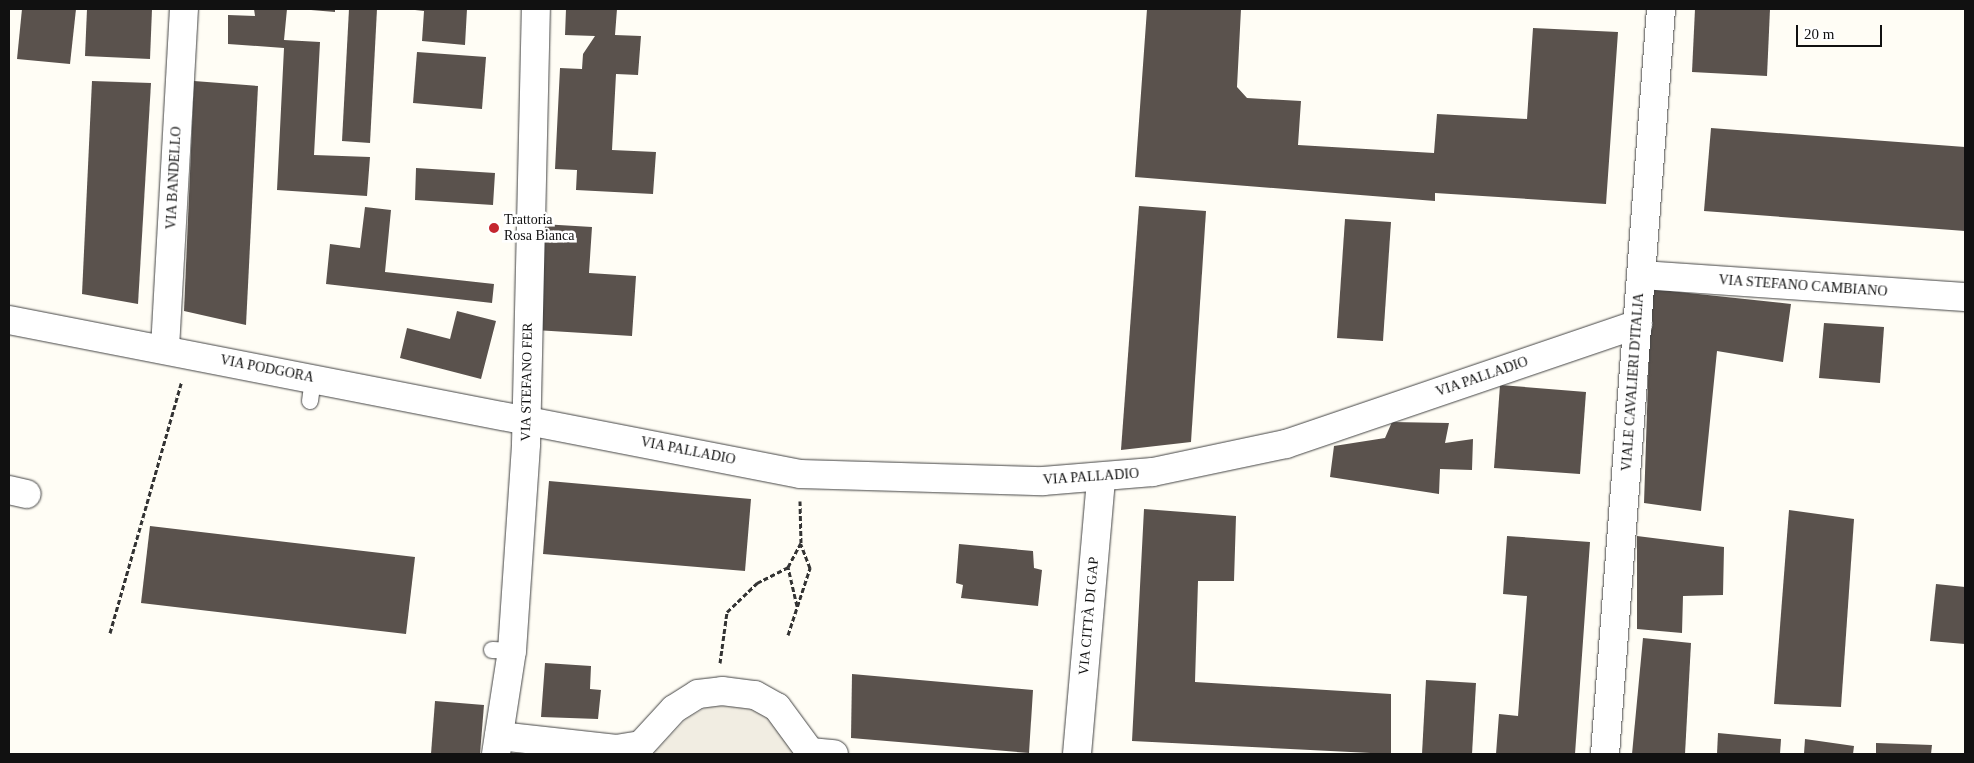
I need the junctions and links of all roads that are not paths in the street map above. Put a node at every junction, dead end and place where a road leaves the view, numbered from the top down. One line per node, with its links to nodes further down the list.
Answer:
1 (184, 9): 8 (street, VIA BANDELLO)
2 (536, 9): 9 (street, VIA STEFANO FER)
3 (1661, 9): 4 (street, VIALE CAVALIERI D'ITALIA)
4 (1641, 275): 5 (street, VIA STEFANO CAMBIANO); 7 (street, VIALE CAVALIERI D'ITALIA)
5 (1965, 297)
6 (9, 320): 8 (street, VIA PODGORA)
7 (1638, 324): 10 (street, VIA PALLADIO); 15 (street, VIALE CAVALIERI D'ITALIA)
8 (177, 351): 9 (street, VIA PODGORA)
9 (526, 418): 10 (street, VIA PALLADIO); 11 (street, VIA STEFANO FER)
10 (1101, 477): 14 (street, VIA CITTÀ DI GAP)
11 (498, 745): 12 (street)
12 (616, 752): 13 (street)
13 (818, 754)
14 (1078, 754)
15 (1605, 754)

